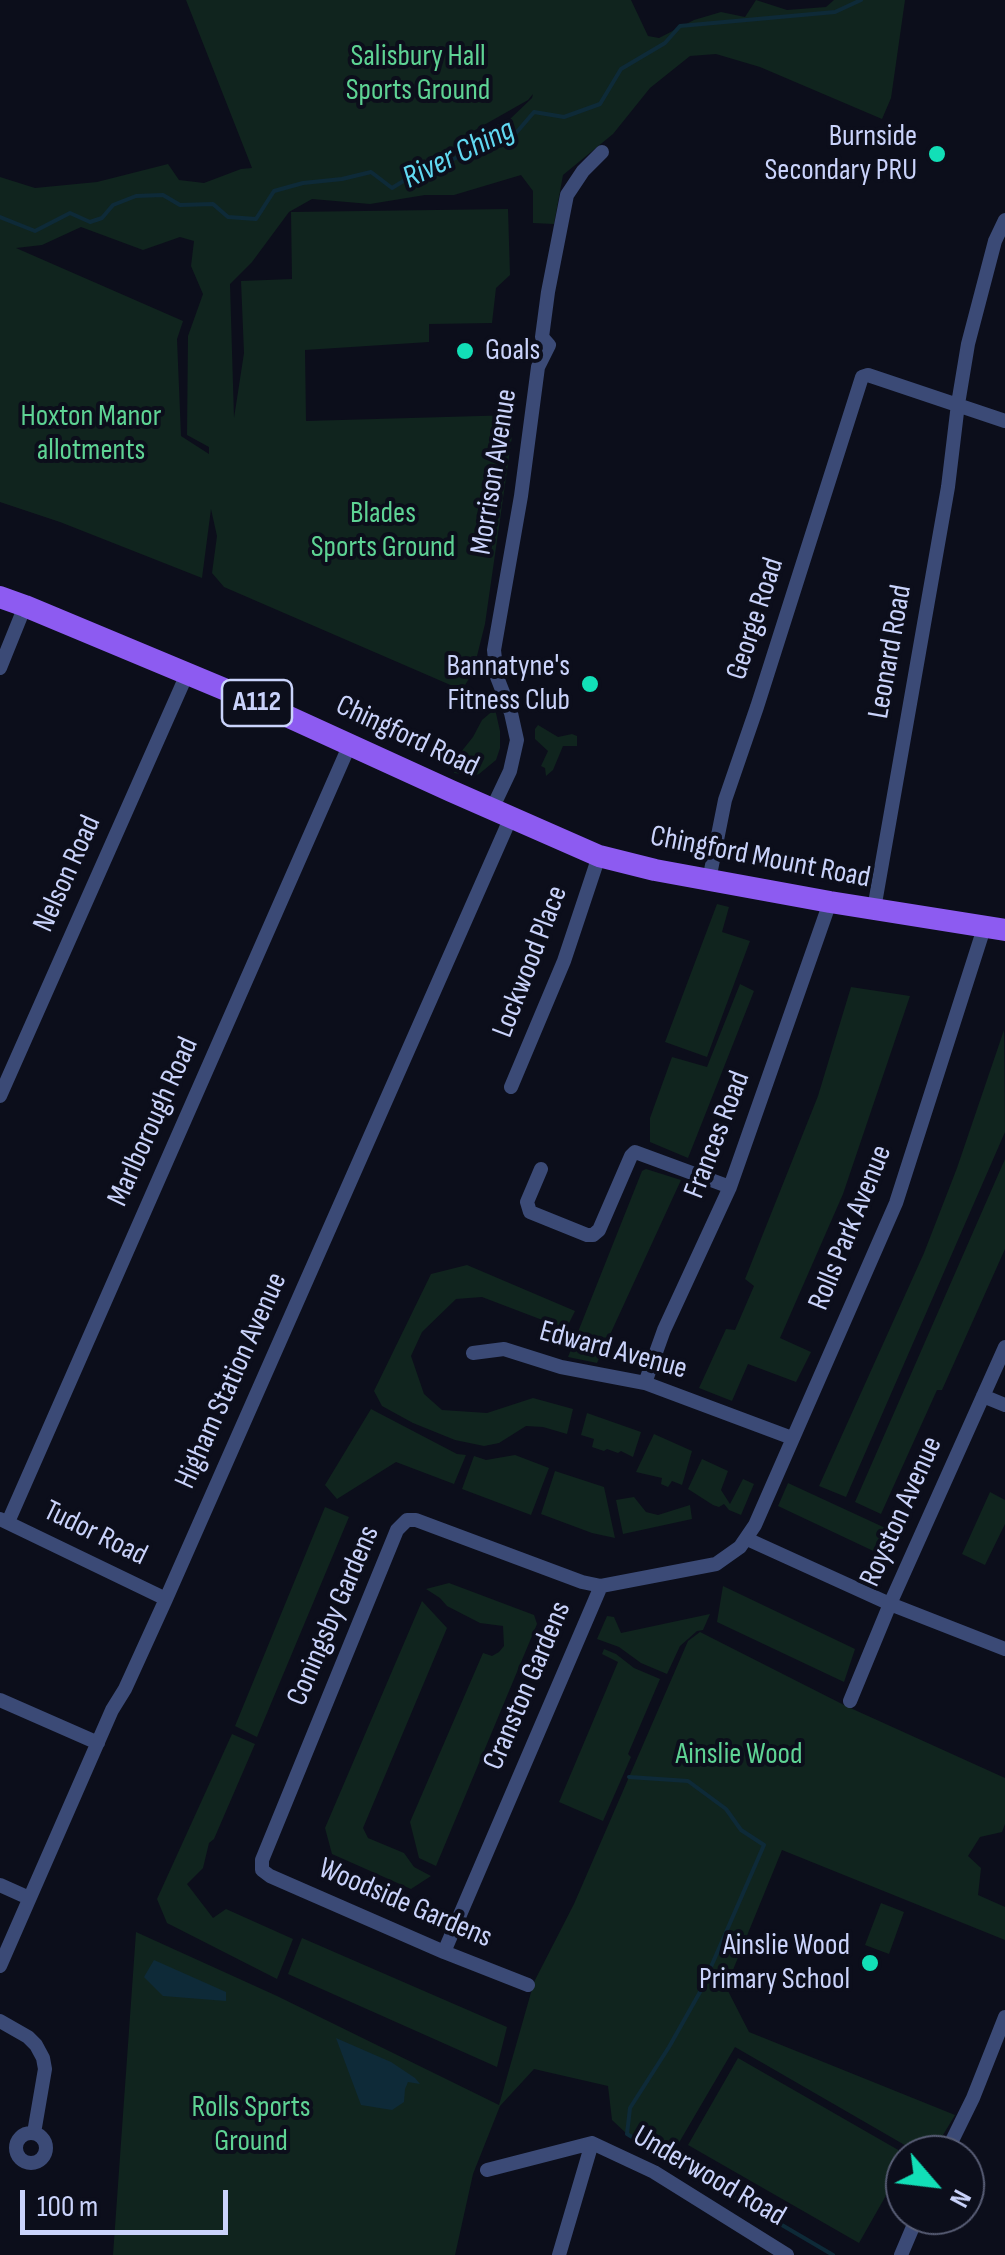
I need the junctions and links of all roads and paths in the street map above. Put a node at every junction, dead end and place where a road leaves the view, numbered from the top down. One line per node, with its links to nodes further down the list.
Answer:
1 (602, 152): 10 (street, Morrison Avenue)
2 (1005, 220): 3 (street, Leonard Road)
3 (958, 404): 4 (street); 12 (street, George Road); 14 (street, Leonard Road)
4 (1005, 421)
5 (0, 598): 6 (main road, Chingford Road / A112)
6 (25, 606): 7 (street); 8 (main road, Chingford Road / A112)
7 (0, 668)
8 (187, 674): 9 (main road, Chingford Road / A112); 17 (street, Nelson Road)
9 (350, 744): 10 (main road, Chingford Road / A112); 26 (street, Marlborough Road)
10 (501, 813): 11 (main road, Chingford Mount Road / A112); 29 (street, Higham Station Avenue)
11 (599, 856): 12 (main road, Chingford Mount Road / A112); 16 (street, Lockwood Place)
12 (709, 880): 13 (main road, Chingford Mount Road / A112)
13 (830, 902): 14 (main road, Chingford Mount Road / A112); 19 (street, Frances Road)
14 (874, 910): 15 (main road, Chingford Mount Road / A112)
15 (995, 929): 25 (street, Rolls Park Avenue)
16 (511, 1087)
17 (0, 1096)
18 (541, 1168): 19 (street)
19 (730, 1187): 22 (street, Frances Road)
20 (1005, 1347): 23 (street, Royston Avenue)
21 (473, 1353): 22 (street, Edward Avenue)
22 (645, 1383): 25 (street, Edward Avenue)
23 (983, 1396): 24 (street); 30 (street, Royston Avenue)
24 (1005, 1406)
25 (792, 1438): 27 (street, Rolls Park Avenue)
26 (4, 1520): 29 (street, Tudor Road)
27 (747, 1540): 28 (street, Cranston Gardens); 30 (street)
28 (601, 1586): 35 (street, Coningsby Gardens); 38 (street, Cranston Gardens)
29 (166, 1599): 34 (street, Higham Station Avenue)
30 (890, 1604): 31 (street); 33 (street, Royston Avenue)
31 (1005, 1650)
32 (0, 1700): 34 (street)
33 (850, 1701)
34 (98, 1743): 37 (street, Higham Station Avenue)
35 (262, 1870): 38 (street, Woodside Gardens)
36 (0, 1885): 37 (street)
37 (29, 1898): 39 (street, Higham Station Avenue)
38 (444, 1952): 40 (street, Woodside Gardens)
39 (0, 1966)
40 (528, 1984)
41 (1005, 2017): 44 (street)
42 (0, 2021): 43 (street)
43 (34, 2133)
44 (955, 2135)
45 (592, 2143): 46 (street, Underwood Road); 47 (street); 48 (street, Underwood Road)
46 (487, 2170)
47 (560, 2254)
48 (788, 2255)

